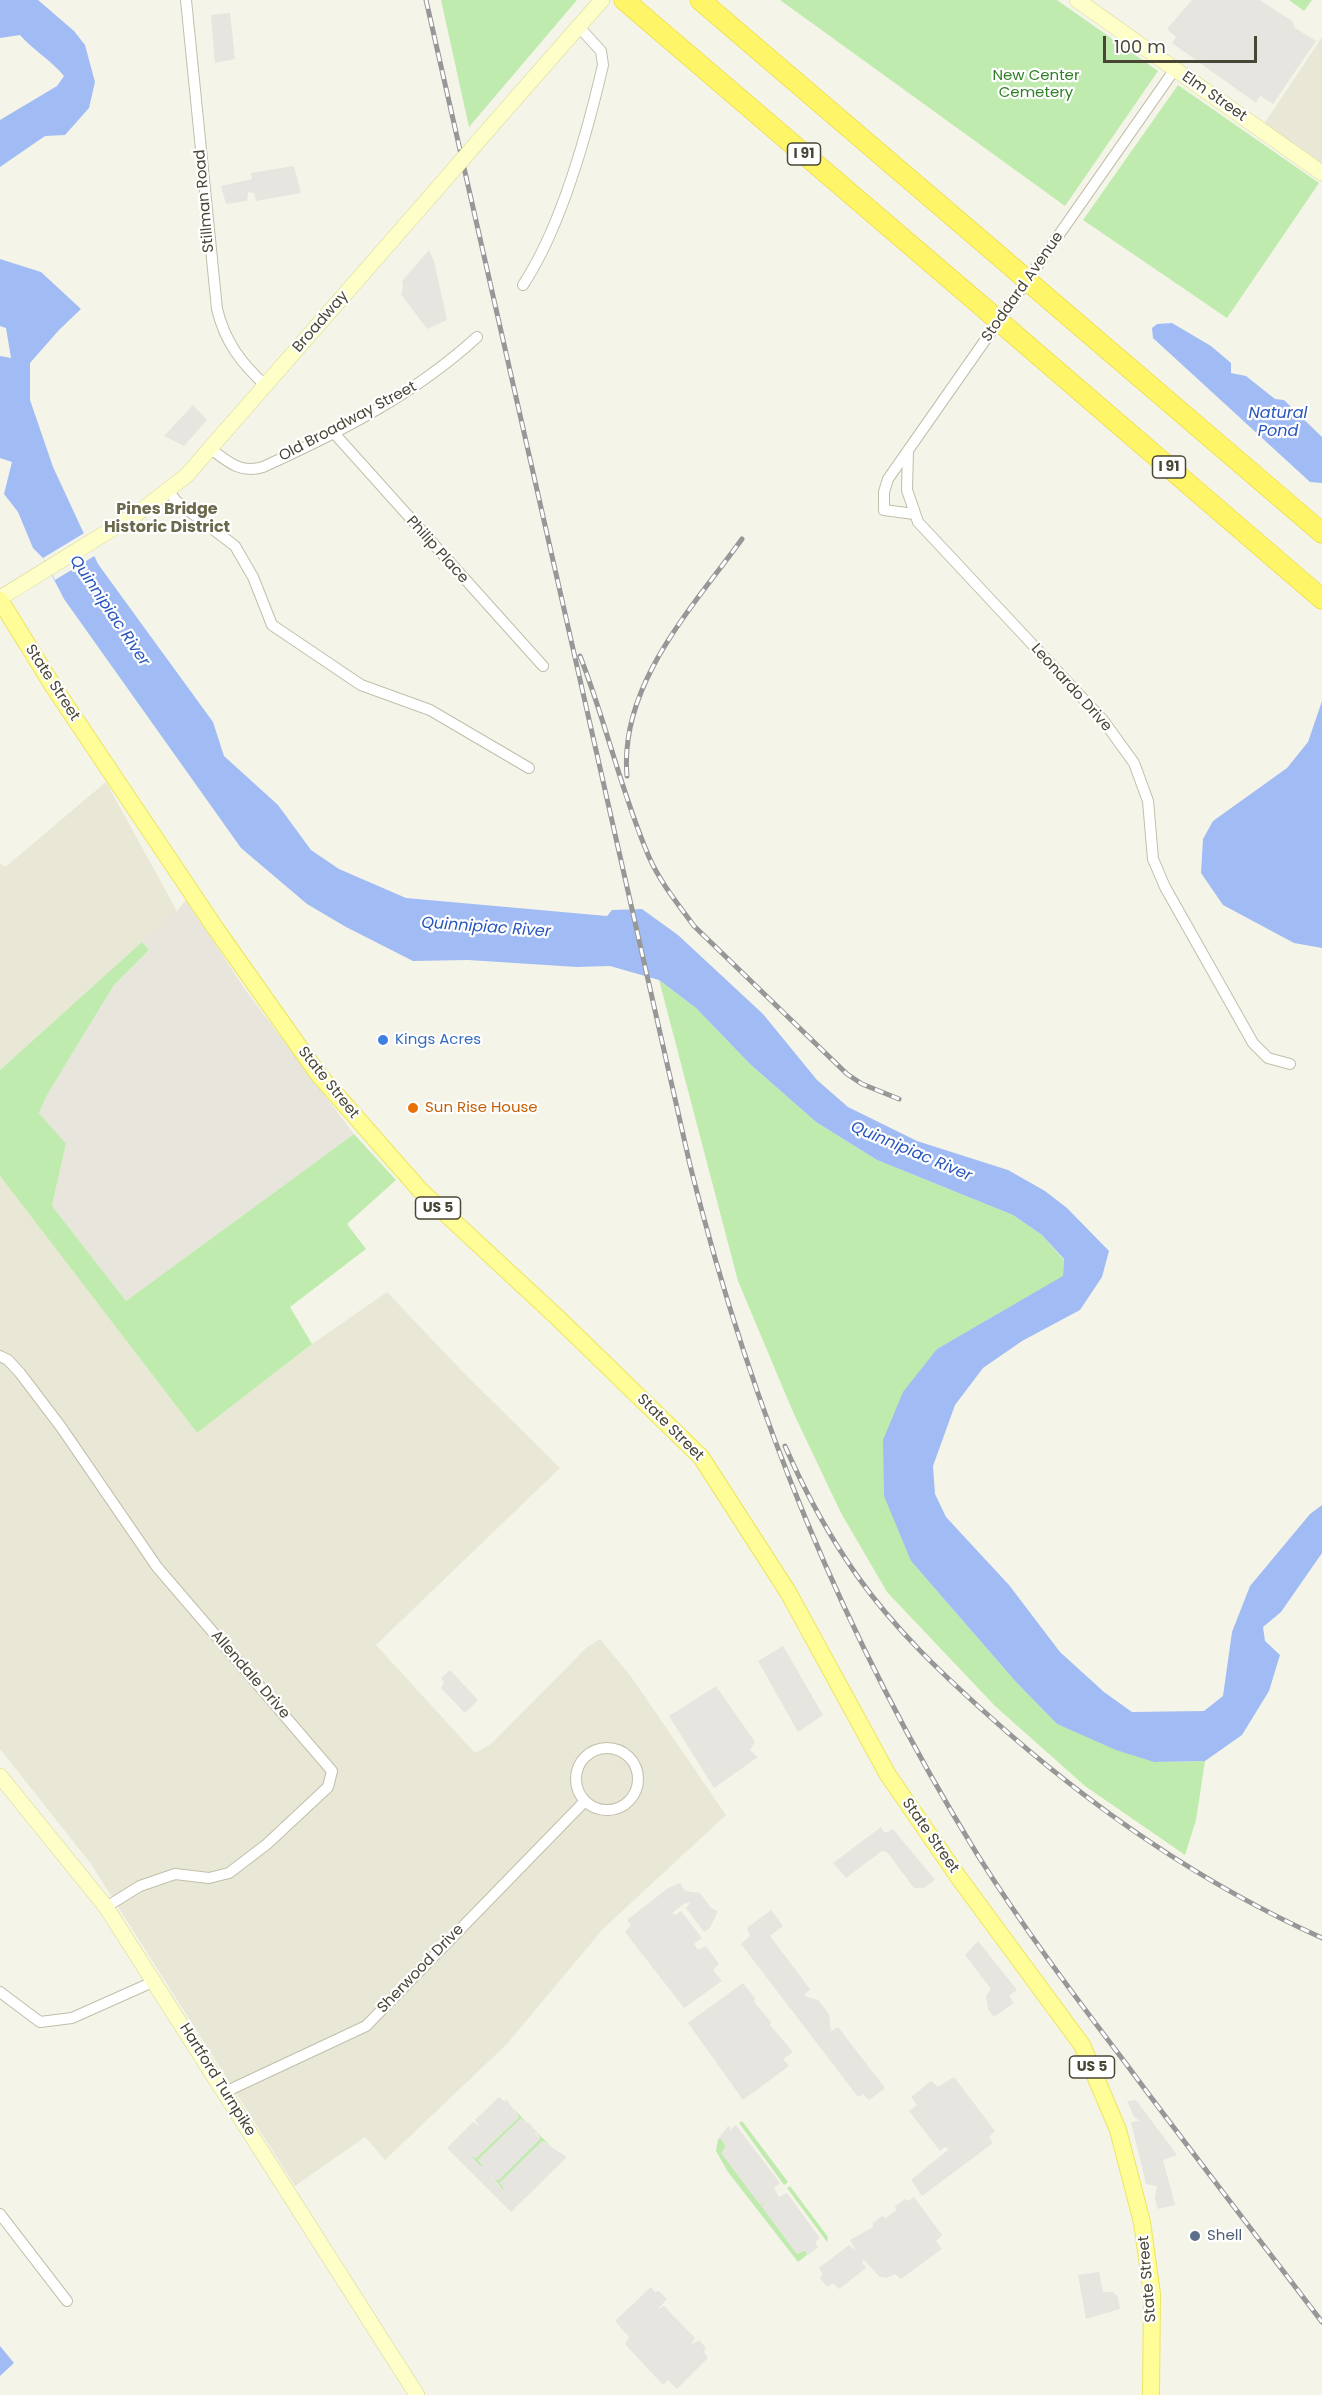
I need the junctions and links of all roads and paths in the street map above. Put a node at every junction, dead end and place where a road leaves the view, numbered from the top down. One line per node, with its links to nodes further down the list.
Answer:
1 (186, 0): 11 (street, Stillman Road)
2 (602, 0): 6 (main road, Broadway)
3 (624, 0): 19 (highway, I 91, bridge)
4 (700, 0): 17 (highway, bridge)
5 (1077, 0): 7 (main road, Elm Street)
6 (579, 27): 9 (street); 11 (main road, Broadway, bridge)
7 (1175, 69): 8 (main road, Elm Street); 14 (street, Stoddard Avenue)
8 (1322, 173)
9 (523, 285)
10 (477, 337): 12 (street, Old Broadway Street)
11 (266, 386): 13 (main road, Broadway)
12 (333, 432): 13 (street, Old Broadway Street); 20 (street, Philip Place)
13 (211, 448): 15 (main road, Broadway)
14 (908, 450): 16 (street, Leonardo Drive); 16 (street, Stoddard Avenue)
15 (169, 491): 18 (main road, Broadway); 21 (street)
16 (914, 514): 22 (street, Leonardo Drive)
17 (1322, 533)
18 (0, 599): 33 (main road, State Street / US 5)
19 (1322, 599)
20 (543, 666)
21 (529, 768)
22 (1290, 1064)
23 (0, 1356): 26 (street, Allendale Drive)
24 (0, 1776): 26 (main road, Hartford Turnpike)
25 (585, 1801): 25 (street); 29 (street, Sherwood Drive)
26 (106, 1907): 27 (main road, Hartford Turnpike)
27 (155, 1981): 28 (street); 29 (main road, Hartford Turnpike)
28 (0, 1993)
29 (225, 2092): 32 (main road, Hartford Turnpike)
30 (0, 2214): 31 (street)
31 (67, 2301)
32 (417, 2395)
33 (1151, 2395)

